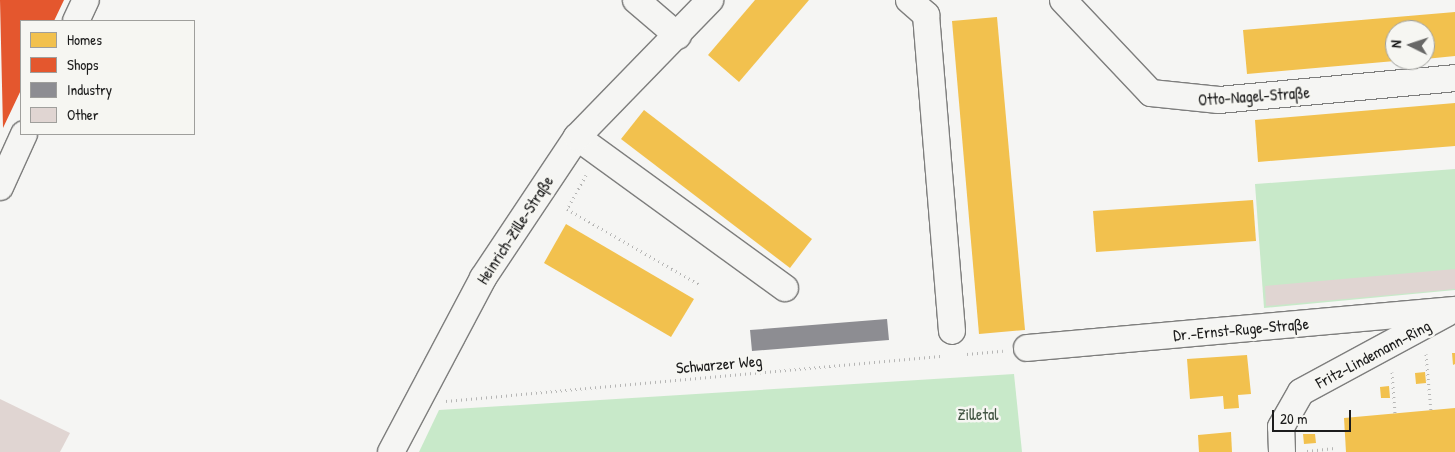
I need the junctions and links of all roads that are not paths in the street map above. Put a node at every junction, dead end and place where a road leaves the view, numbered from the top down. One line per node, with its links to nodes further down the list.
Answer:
1 (86, 0): 6 (street)
2 (636, 0): 7 (street)
3 (710, 0): 7 (street, Heinrich-Zille-Straße)
4 (909, 0): 14 (street)
5 (1063, 0): 8 (street, Otto-Nagel-Straße)
6 (76, 20)
7 (678, 36): 10 (street, Heinrich-Zille-Straße)
8 (1455, 78)
9 (24, 135): 11 (street)
10 (577, 137): 12 (street); 16 (street, Heinrich-Zille-Straße)
11 (0, 187)
12 (785, 288)
13 (1452, 311): 15 (street, Dr.-Ernst-Ruge-Straße); 17 (street, Fritz-Lindemann-Ring)
14 (952, 347)
15 (1026, 348)
16 (391, 452)
17 (1282, 452)

